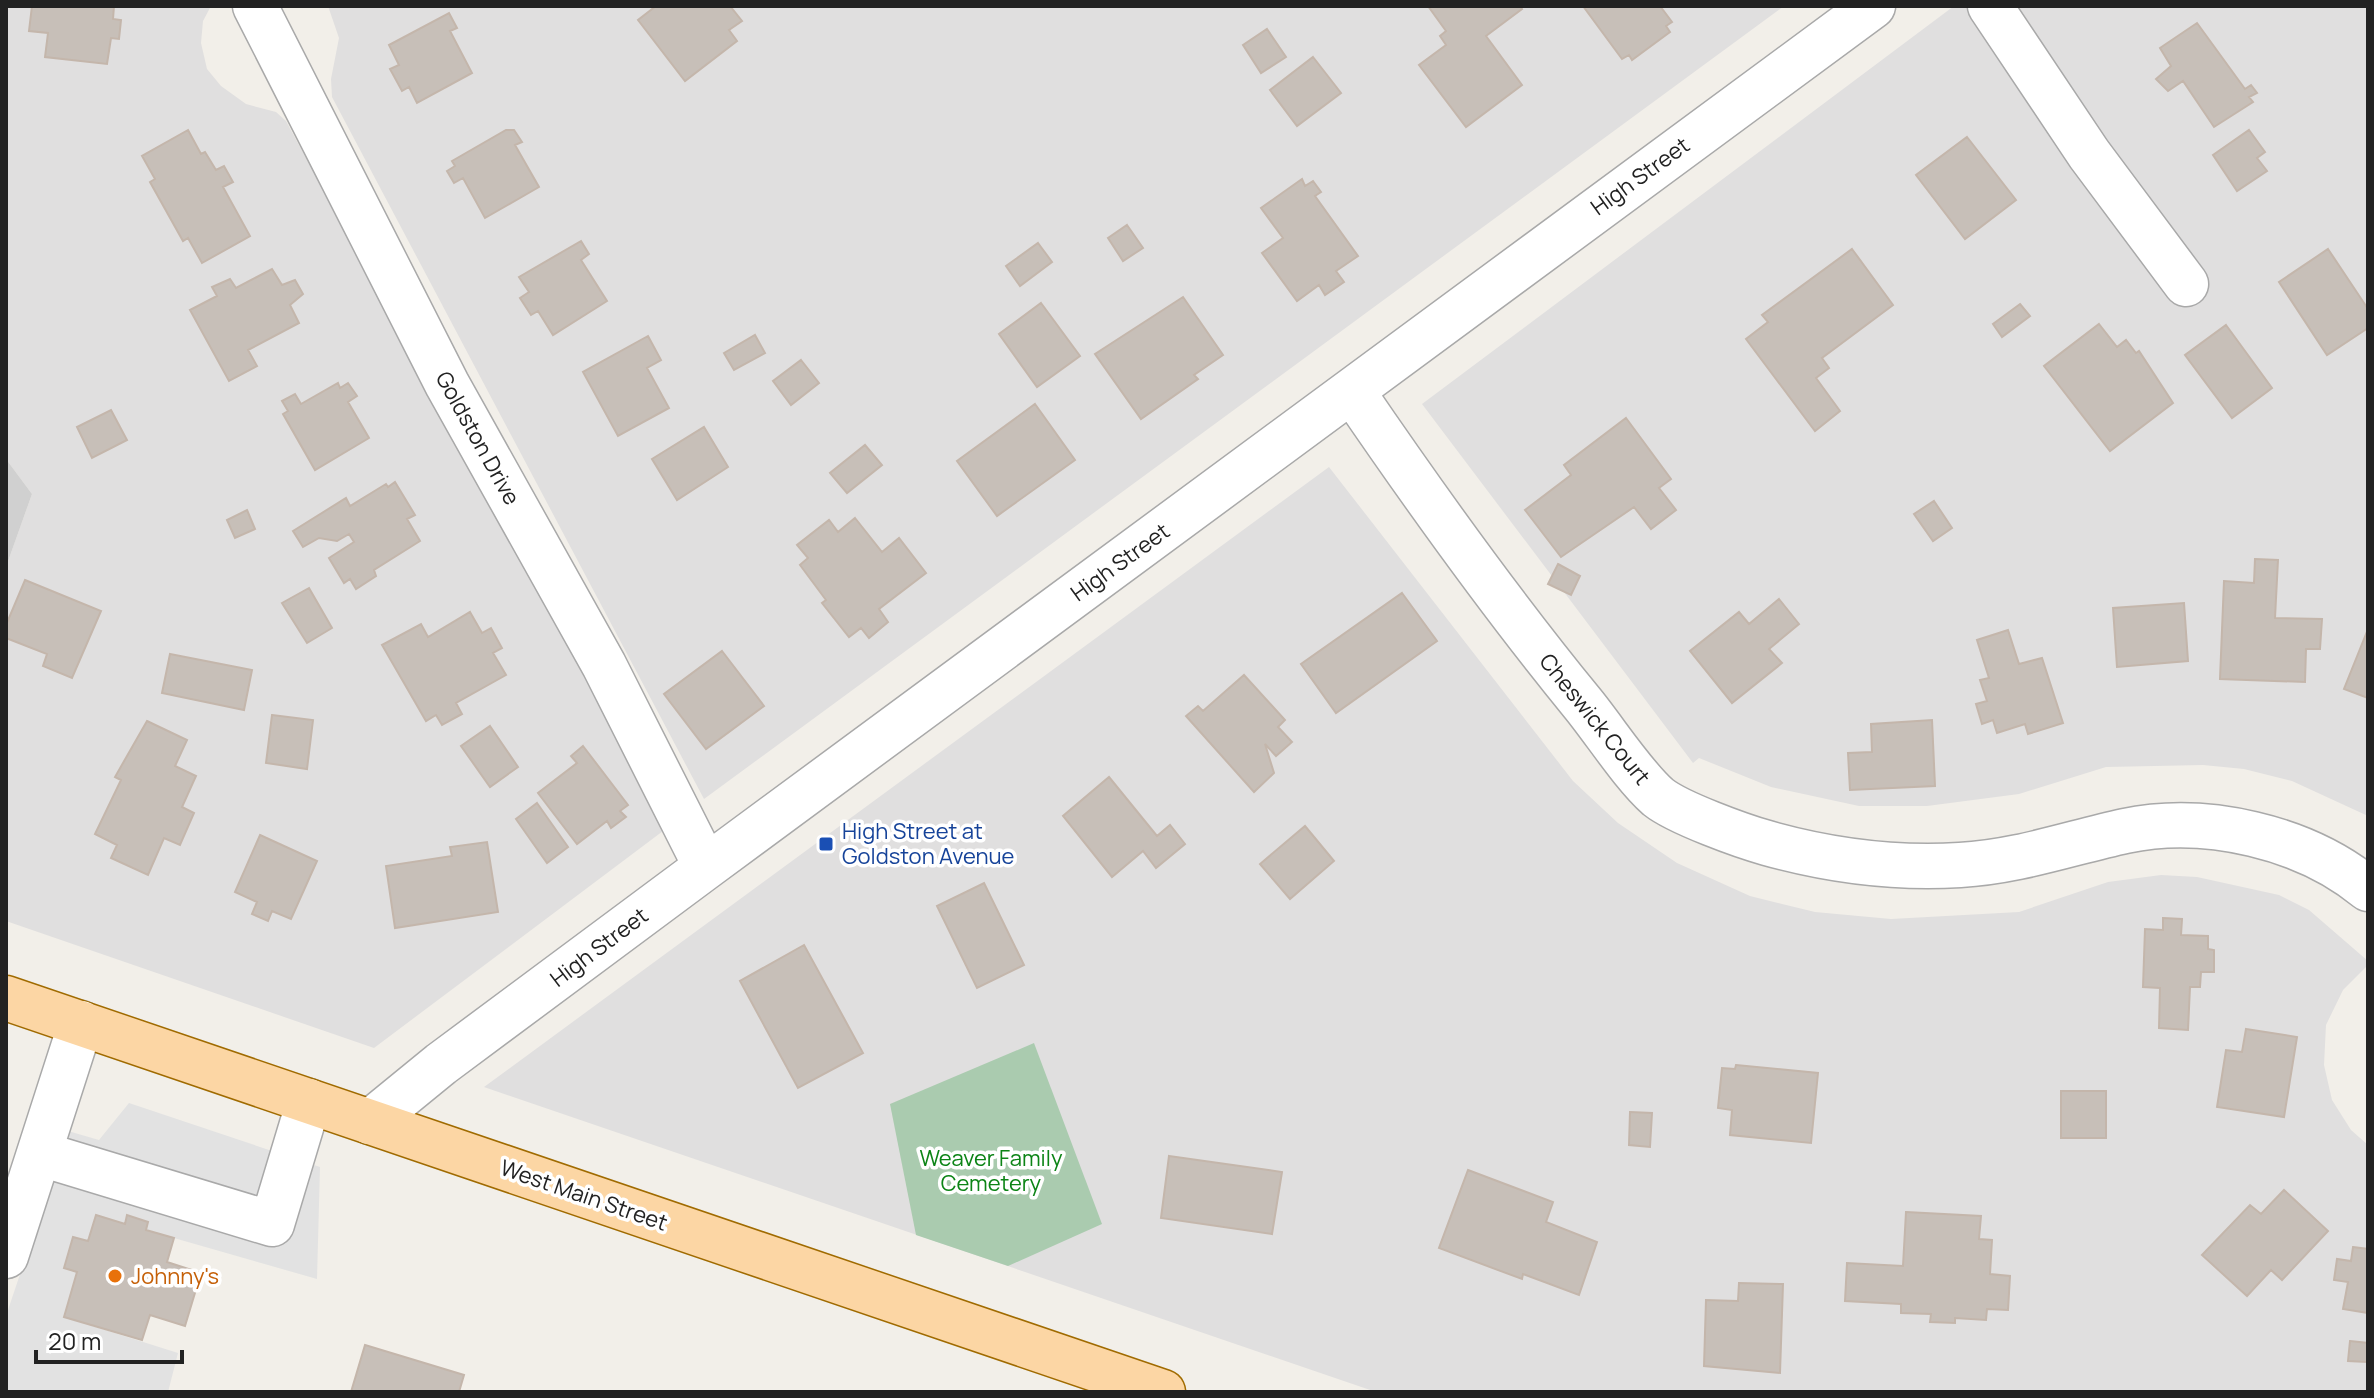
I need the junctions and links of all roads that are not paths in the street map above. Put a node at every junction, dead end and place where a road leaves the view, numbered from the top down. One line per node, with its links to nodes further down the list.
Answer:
1 (255, 6): 6 (street, Goldston Drive)
2 (1873, 6): 5 (street, High Street)
3 (1990, 6): 4 (street)
4 (2186, 284)
5 (1352, 391): 6 (street, High Street); 7 (street, Cheswick Court)
6 (706, 867): 11 (street, High Street)
7 (2368, 889)
8 (6, 998): 9 (main road, West Main Street)
9 (81, 1023): 10 (main road, West Main Street); 12 (street)
10 (309, 1101): 11 (main road, West Main Street); 12 (street)
11 (370, 1122): 14 (main road, West Main Street)
12 (41, 1154): 13 (street)
13 (6, 1256)
14 (1163, 1392)

